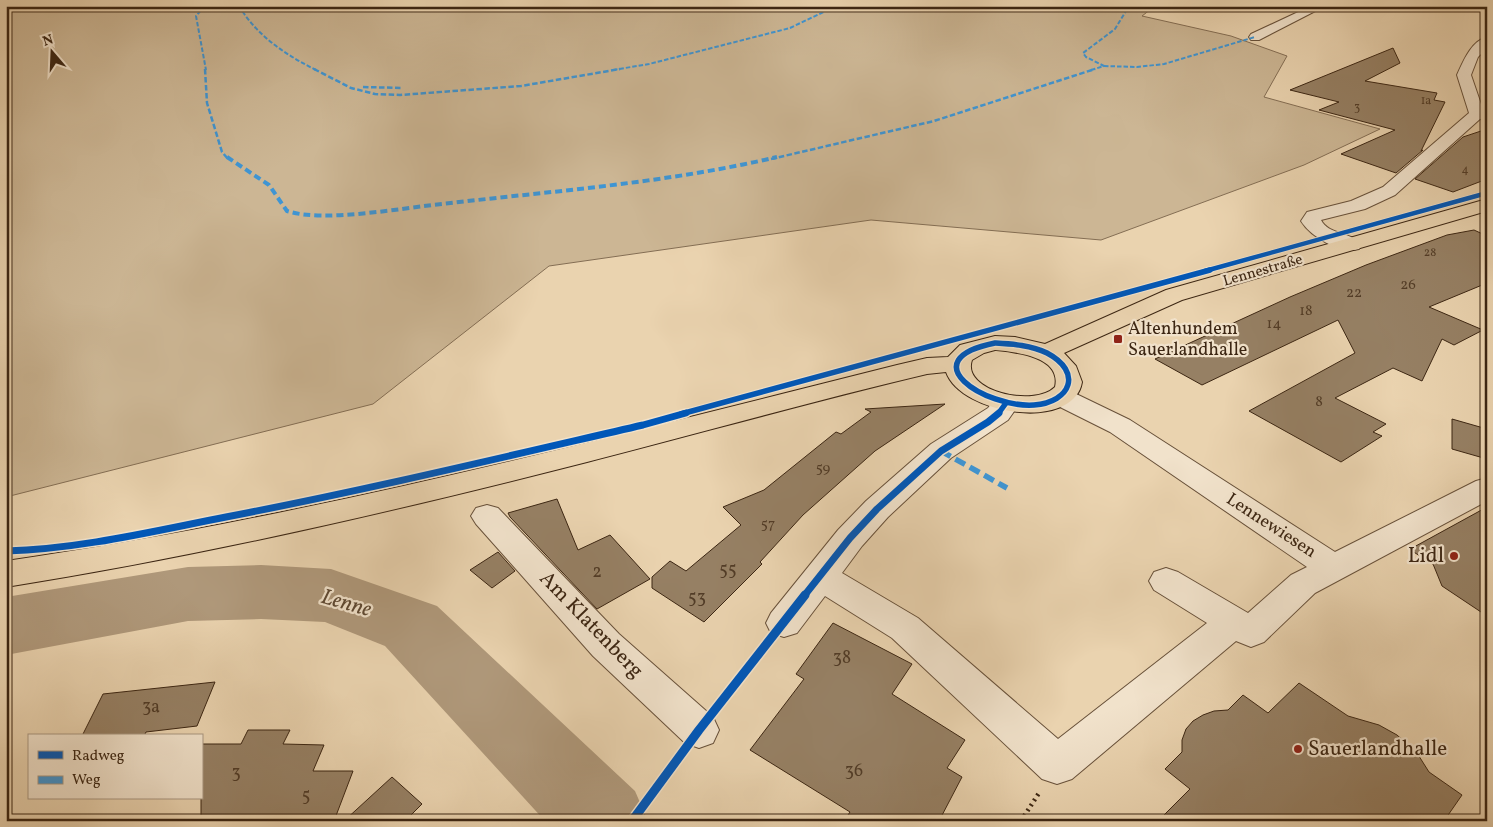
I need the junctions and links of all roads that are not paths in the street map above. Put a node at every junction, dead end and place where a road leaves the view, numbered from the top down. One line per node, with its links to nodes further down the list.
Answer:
1 (1320, 6): 2 (street)
2 (1255, 37)
3 (1487, 41): 4 (street)
4 (1482, 114): 6 (street)
5 (1487, 205): 6 (main road, Lennestraße)
6 (1352, 245): 7 (main road, Lennestraße)
7 (1045, 353): 8 (main road); 9 (main road)
8 (957, 364): 10 (main road); 14 (main road)
9 (1061, 397): 10 (main road); 13 (street, Lennewiesen)
10 (1006, 403): 15 (street)
11 (1487, 488): 13 (street, Lennewiesen)
12 (486, 516): 19 (street, Am Klatenberg)
13 (1334, 568): 17 (street)
14 (6, 574)
15 (820, 576): 17 (street); 18 (street)
16 (1166, 580): 17 (street)
17 (1234, 622)
18 (784, 623)
19 (699, 730)

